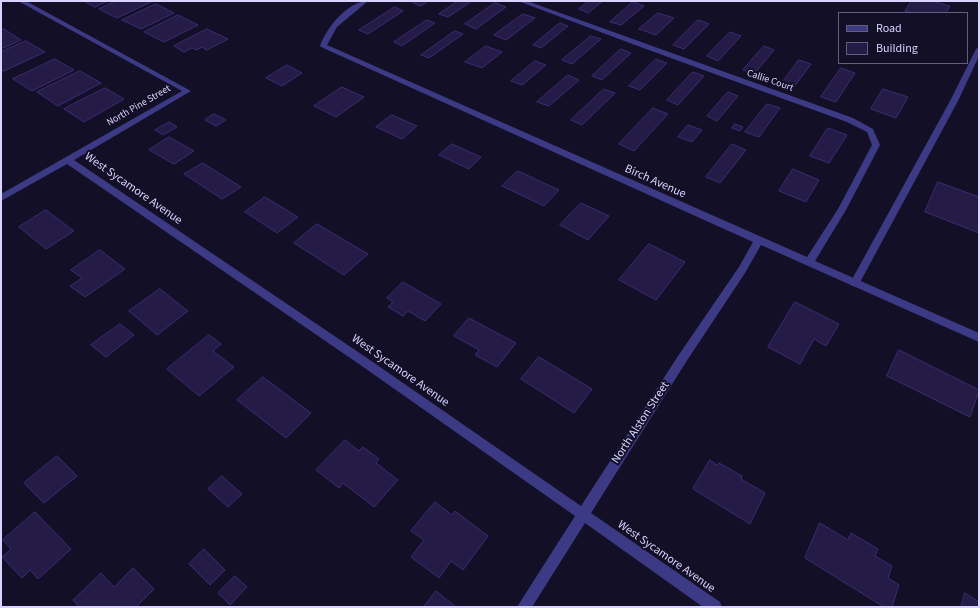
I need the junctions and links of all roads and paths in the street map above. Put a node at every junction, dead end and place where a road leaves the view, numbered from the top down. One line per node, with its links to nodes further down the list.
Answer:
1 (21, 1): 5 (street, North Pine Street)
2 (365, 1): 7 (street, Birch Avenue)
3 (521, 1): 8 (street, Callie Court)
4 (979, 49): 9 (street)
5 (68, 160): 6 (street, North Pine Street); 11 (street, West Sycamore Avenue)
6 (1, 198)
7 (759, 240): 8 (street, Birch Avenue); 11 (street, North Alston Street)
8 (809, 262): 9 (street, Birch Avenue)
9 (855, 283): 10 (street, Birch Avenue)
10 (979, 338)
11 (583, 514): 12 (street, North Alston Street); 13 (street, West Sycamore Avenue)
12 (524, 607)
13 (715, 607)

